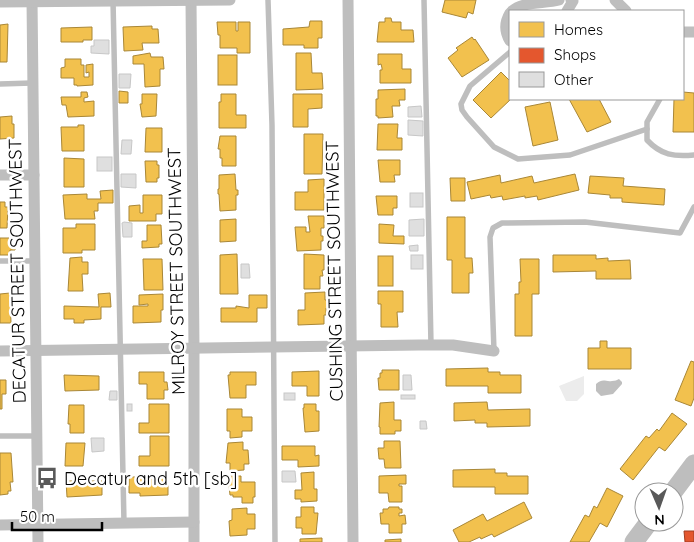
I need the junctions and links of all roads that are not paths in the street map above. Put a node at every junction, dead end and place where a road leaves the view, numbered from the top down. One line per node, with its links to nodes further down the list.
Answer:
1 (191, 0): 2 (street); 9 (street); 29 (street, MILROY STREET SOUTHWEST)
2 (230, 0)
3 (268, 0): 28 (lane)
4 (348, 0): 27 (street, CUSHING STREET SOUTHWEST)
5 (424, 0): 26 (lane)
6 (560, 0): 11 (street)
7 (615, 0): 12 (street)
8 (32, 1): 9 (street); 10 (street); 16 (street, DECATUR STREET SOUTHWEST)
9 (113, 1): 31 (lane)
10 (0, 2)
11 (513, 10)
12 (625, 10)
13 (509, 16): 14 (street)
14 (509, 39)
15 (509, 53): 19 (lane)
16 (32, 83): 17 (lane); 22 (street, DECATUR STREET SOUTHWEST)
17 (0, 84)
18 (659, 100): 19 (lane)
19 (647, 129): 20 (lane)
20 (694, 155)
21 (0, 175): 22 (street)
22 (34, 175): 25 (street, DECATUR STREET SOUTHWEST)
23 (694, 207): 33 (lane)
24 (0, 261): 25 (lane)
25 (35, 261): 30 (street, DECATUR STREET SOUTHWEST)
26 (431, 345): 27 (street); 33 (street)
27 (352, 346): 28 (street); 45 (street, CUSHING STREET SOUTHWEST)
28 (274, 348): 29 (street); 44 (lane)
29 (194, 349): 31 (street); 38 (street, MILROY STREET SOUTHWEST)
30 (36, 350): 31 (street); 32 (street); 35 (street, DECATUR STREET SOUTHWEST)
31 (120, 350): 39 (lane)
32 (0, 351)
33 (494, 351)
34 (0, 436): 35 (lane)
35 (37, 436): 41 (street, DECATUR STREET SOUTHWEST)
36 (694, 464): 37 (main road)
37 (680, 482)
38 (194, 522): 39 (street); 43 (street, MILROY STREET SOUTHWEST)
39 (124, 523): 41 (street)
40 (0, 525): 41 (street)
41 (38, 525): 42 (street, DECATUR STREET SOUTHWEST)
42 (38, 542)
43 (194, 542)
44 (275, 542)
45 (353, 542)

